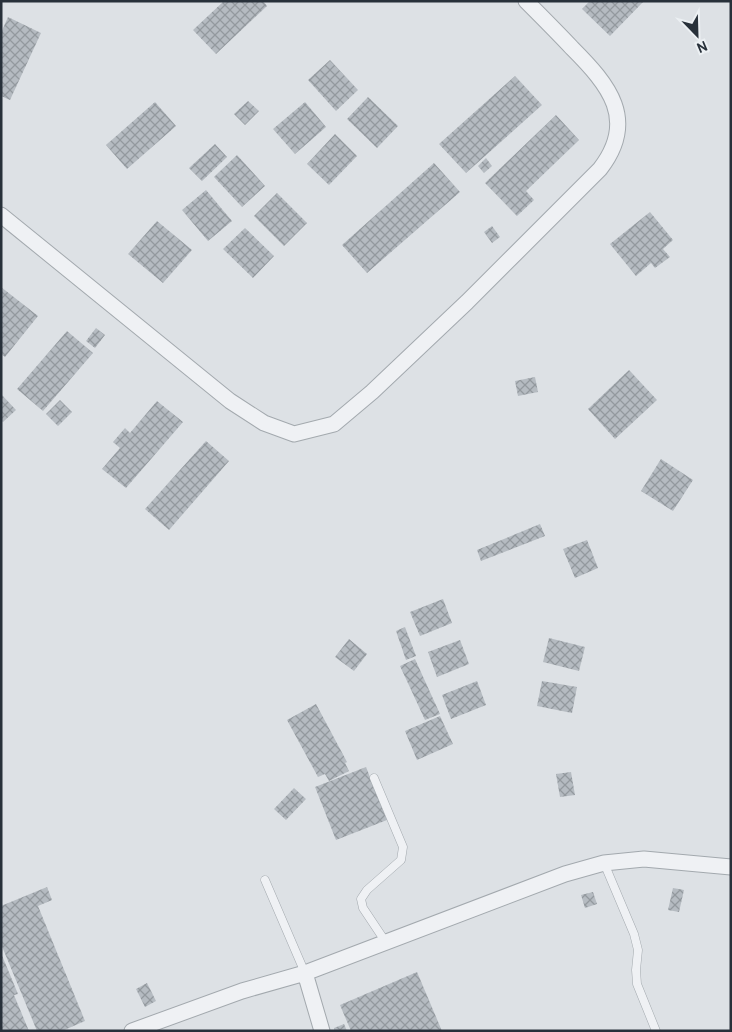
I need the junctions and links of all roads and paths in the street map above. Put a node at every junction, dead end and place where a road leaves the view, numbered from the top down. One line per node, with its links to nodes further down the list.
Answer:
1 (526, 1): 2 (street)
2 (1, 215)
3 (374, 778): 7 (lane)
4 (604, 863): 5 (street); 7 (street); 11 (lane)
5 (731, 867)
6 (265, 880): 8 (lane)
7 (385, 941): 8 (street)
8 (305, 973): 9 (street); 10 (street)
9 (132, 1031)
10 (322, 1031)
11 (656, 1031)

